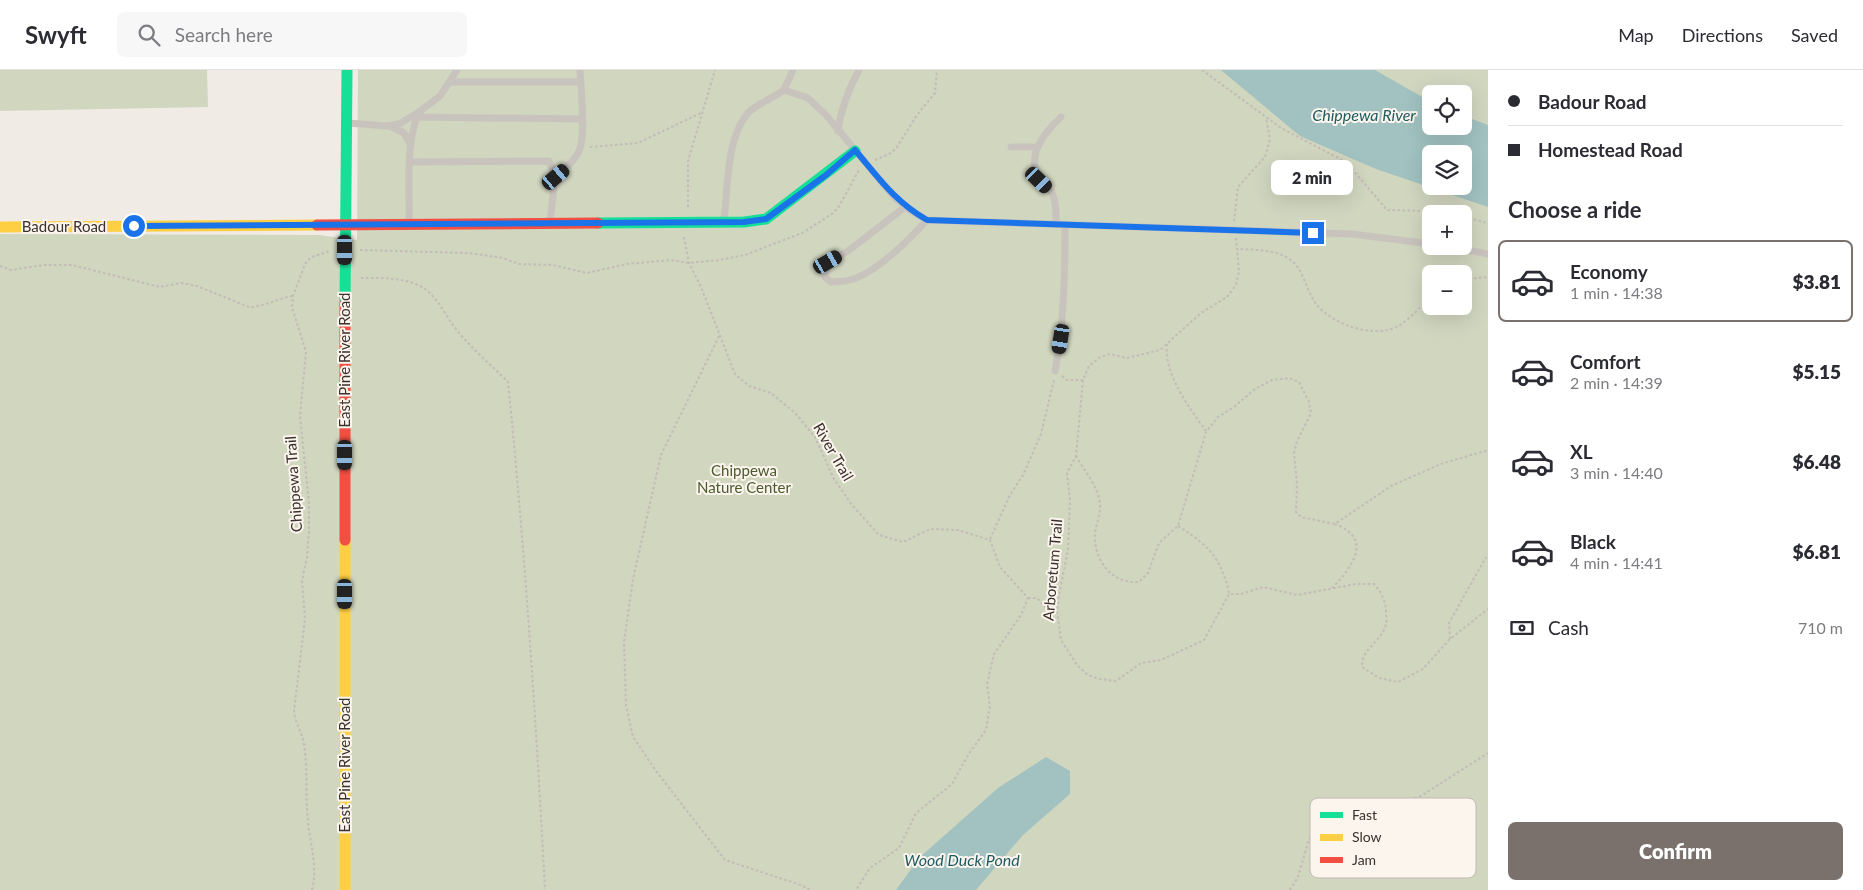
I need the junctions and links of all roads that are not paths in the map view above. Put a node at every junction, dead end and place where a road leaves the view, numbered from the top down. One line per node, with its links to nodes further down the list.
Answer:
1 (348, 70): 12 (street, East Pine River Road)
2 (457, 70): 6 (lane)
3 (580, 70): 7 (lane)
4 (793, 70): 8 (lane)
5 (859, 70): 14 (lane)
6 (450, 82): 7 (lane); 9 (lane)
7 (580, 82): 11 (lane)
8 (784, 90): 14 (lane); 23 (lane)
9 (418, 115): 11 (lane); 13 (lane); 15 (lane)
10 (1061, 118): 17 (lane)
11 (582, 119): 20 (lane)
12 (347, 123): 13 (lane); 25 (street, East Pine River Road)
13 (387, 126): 15 (lane)
14 (838, 131): 18 (lane)
15 (411, 146): 19 (lane)
16 (1011, 147): 17 (lane)
17 (1037, 148): 27 (lane)
18 (855, 150): 21 (lane); 23 (street, Badour Road)
19 (411, 162): 20 (lane); 26 (lane)
20 (556, 177): 24 (lane)
21 (905, 206): 22 (lane); 22 (lane)
22 (927, 220): 27 (lane)
23 (724, 221): 24 (street, Badour Road)
24 (550, 223): 26 (street, Badour Road)
25 (346, 225): 26 (street, Badour Road); 29 (street, Badour Road); 34 (street, East Pine River Road)
26 (409, 225)
27 (1056, 225): 28 (lane)
28 (1065, 225): 30 (lane); 33 (lane)
29 (0, 227)
30 (1422, 243)
31 (1472, 251): 32 (lane)
32 (1488, 254)
33 (1055, 371)
34 (345, 890)

